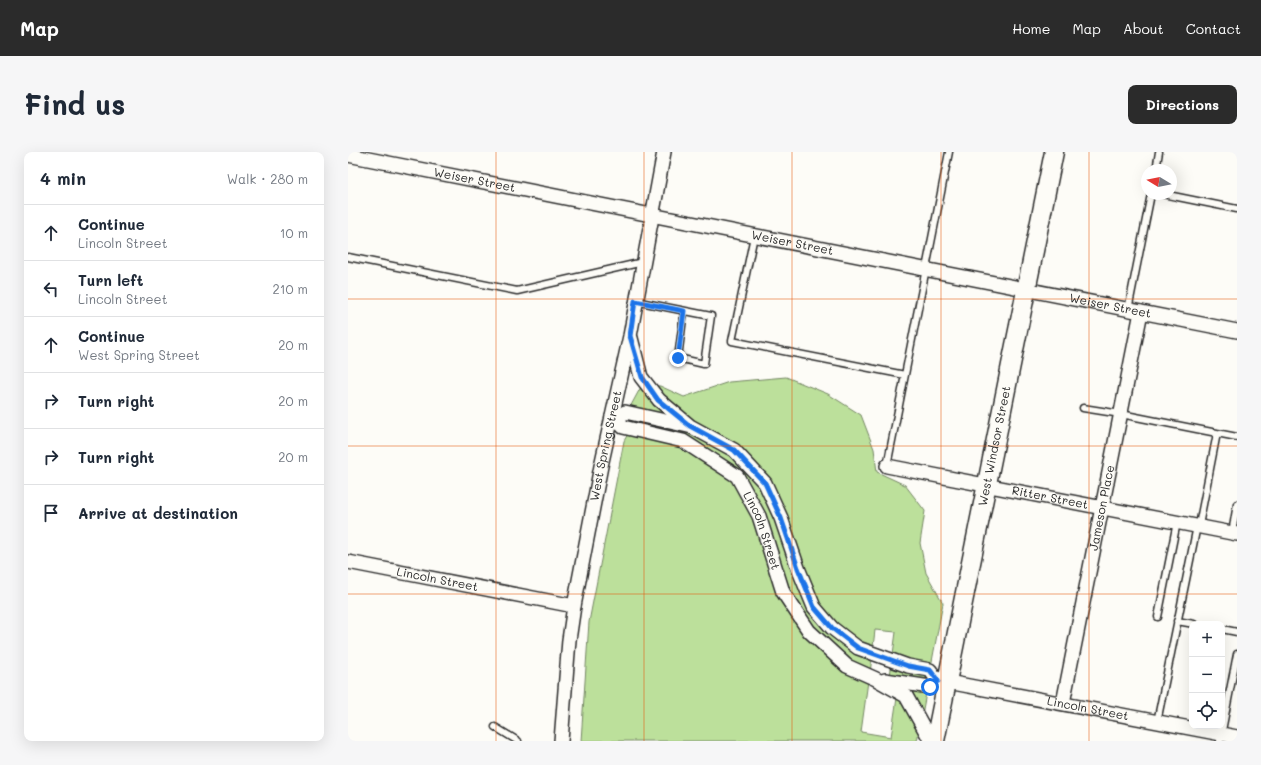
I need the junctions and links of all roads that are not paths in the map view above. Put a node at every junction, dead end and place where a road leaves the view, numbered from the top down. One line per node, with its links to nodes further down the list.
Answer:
1 (664, 152): 10 (street, West Spring Street)
2 (949, 152): 14 (lane)
3 (1054, 152): 15 (main road, West Windsor Street)
4 (1159, 152): 6 (lane)
5 (348, 155): 10 (street, Weiser Street)
6 (1157, 164)
7 (1177, 197): 9 (lane)
8 (1150, 200): 17 (lane)
9 (1237, 209)
10 (653, 216): 11 (street, Weiser Street); 13 (street, West Spring Street)
11 (754, 236): 14 (street, Weiser Street); 22 (lane)
12 (348, 257): 13 (lane)
13 (643, 262): 16 (street, West Spring Street)
14 (927, 270): 15 (street, Weiser Street); 22 (lane)
15 (1026, 289): 17 (street, Weiser Street); 30 (main road, West Windsor Street)
16 (635, 301): 18 (lane); 21 (street, West Spring Street)
17 (1128, 310): 19 (street, Weiser Street)
18 (684, 311): 18 (lane)
19 (1141, 312): 20 (street, Weiser Street); 24 (street, Jameson Place)
20 (1237, 331)
21 (630, 336): 25 (street, West Spring Street); 26 (street, Lincoln Street)
22 (905, 375): 29 (lane)
23 (1083, 408): 24 (lane)
24 (1121, 414): 27 (lane); 32 (street, Jameson Place)
25 (615, 418): 26 (street, Lincoln Street); 37 (street, West Spring Street); 44 (street, Lincoln Street)
26 (690, 426): 45 (street, Lincoln Street)
27 (1217, 433): 28 (lane); 34 (lane)
28 (1237, 437)
29 (887, 466): 30 (street, Ritter Street)
30 (987, 486): 32 (street, Ritter Street); 45 (main road, West Windsor Street)
31 (1237, 504): 35 (lane)
32 (1102, 508): 33 (street, Ritter Street); 46 (street, Jameson Place)
33 (1177, 522): 34 (street, Ritter Street); 38 (lane)
34 (1197, 526): 35 (street, Ritter Street); 39 (lane)
35 (1234, 534)
36 (348, 562): 37 (street, Lincoln Street)
37 (574, 606): 52 (street, West Spring Street)
38 (1158, 617)
39 (1178, 621): 40 (lane); 47 (lane)
40 (1189, 623)
41 (1225, 630): 42 (lane)
42 (1237, 632)
43 (1237, 654): 49 (lane)
44 (876, 679): 45 (street, Lincoln Street); 53 (street, Lincoln Street)
45 (943, 682): 46 (street, Lincoln Street); 54 (main road, West Windsor Street)
46 (1063, 703): 47 (street, Lincoln Street)
47 (1157, 722): 49 (street, Lincoln Street)
48 (495, 727): 51 (lane)
49 (1220, 738): 50 (street, Lincoln Street)
50 (1237, 738)
51 (518, 741)
52 (561, 741)
53 (931, 741)
54 (935, 741)

